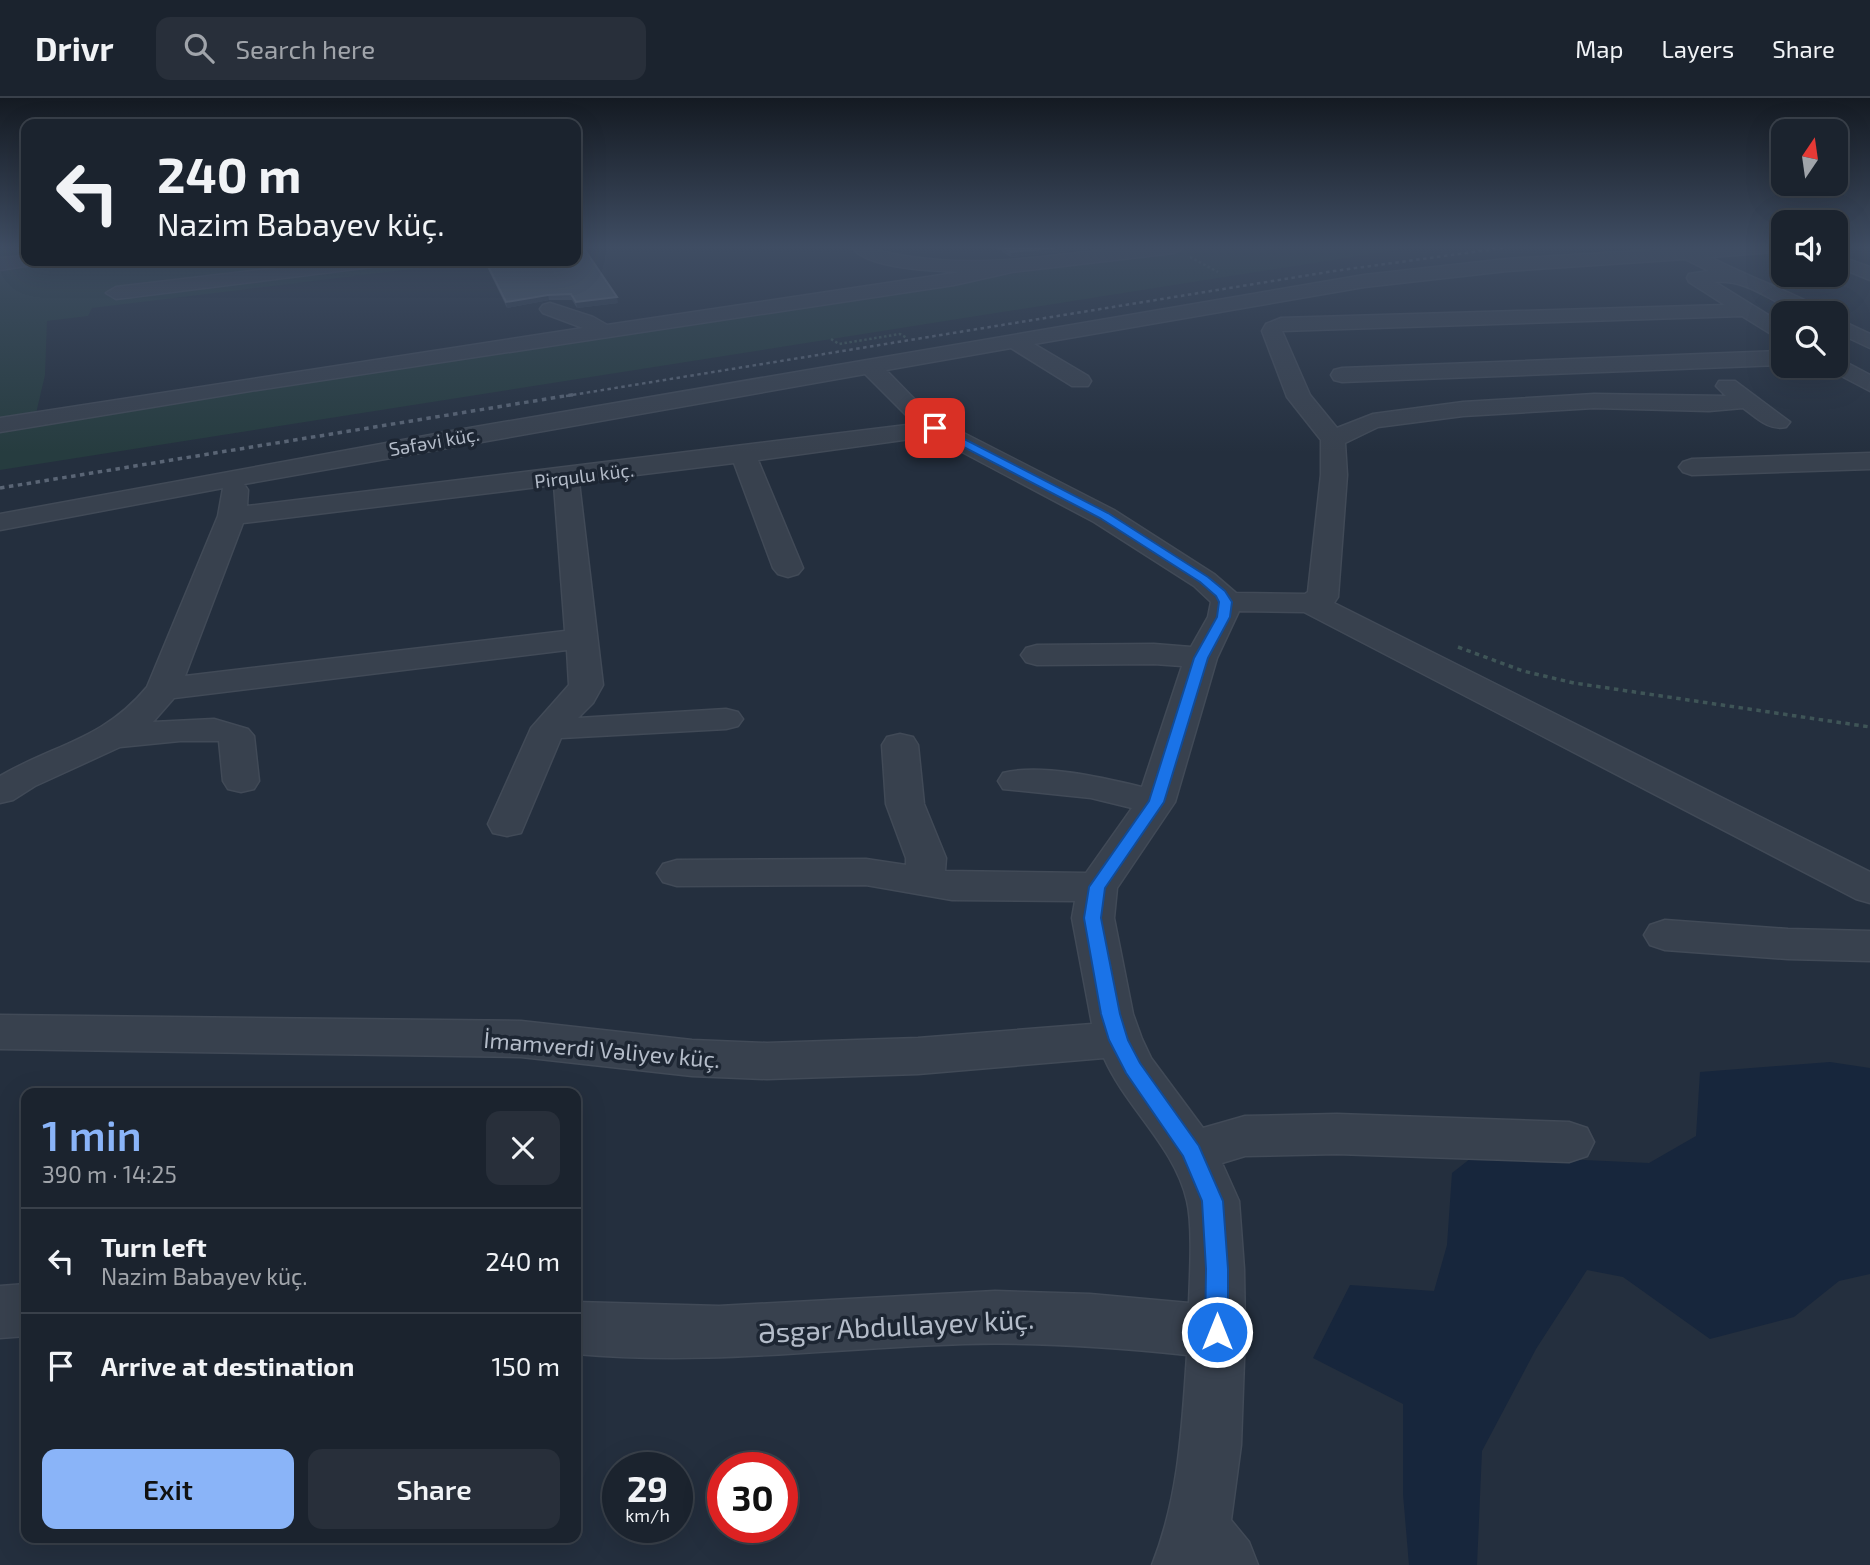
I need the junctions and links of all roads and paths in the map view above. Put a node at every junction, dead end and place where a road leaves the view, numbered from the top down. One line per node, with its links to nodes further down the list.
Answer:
1 (572, 316): 12 (street)
2 (700, 316): 12 (street)
3 (1152, 316): 14 (street, Səfəvi küç.)
4 (1271, 316): 9 (street)
5 (1545, 316): 8 (street)
6 (1628, 316): 18 (street)
7 (1756, 316): 10 (street)
8 (1368, 322): 9 (street); 13 (street)
9 (1281, 324): 31 (street)
10 (1771, 326)
11 (1848, 330): 15 (street)
12 (603, 331): 29 (street)
13 (1386, 338)
14 (1012, 340): 19 (street, Səfəvi küç.); 23 (street)
15 (1870, 342)
16 (1404, 355): 20 (street)
17 (1771, 358): 18 (street)
18 (1691, 361): 20 (street); 26 (street)
19 (869, 365): 30 (street); 36 (street, Səfəvi küç.)
20 (1422, 371): 22 (street); 27 (street)
21 (1848, 371): 24 (street)
22 (1342, 375)
23 (1080, 381)
24 (1870, 384)
25 (0, 401): 29 (street)
26 (1748, 401): 27 (street); 28 (street)
27 (1463, 410): 31 (street)
28 (1778, 422)
29 (7, 424)
30 (935, 428): 32 (street, Pirqulu küç.); 40 (street)
31 (1333, 439): 41 (street)
32 (744, 454): 35 (street, Pirqulu küç.); 39 (street)
33 (1870, 461): 34 (street)
34 (1692, 467)
35 (566, 477): 37 (street, Pirqulu küç.); 42 (street)
36 (236, 478): 37 (street); 38 (street, Səfəvi küç.)
37 (232, 516): 46 (street)
38 (0, 522)
39 (788, 568)
40 (1226, 602): 41 (street); 45 (street)
41 (1310, 603): 62 (street)
42 (583, 638): 46 (street); 49 (street)
43 (1448, 643): 48 (path)
44 (1037, 655): 45 (street)
45 (1201, 658): 57 (street)
46 (163, 689): 50 (street)
47 (726, 719): 49 (street)
48 (1870, 727)
49 (548, 728): 58 (street)
50 (117, 737): 53 (street); 54 (street)
51 (900, 745): 60 (street)
52 (0, 761): 53 (street)
53 (49, 764): 56 (street)
54 (241, 781)
55 (1016, 781): 57 (street)
56 (0, 792)
57 (1156, 802): 61 (street)
58 (508, 824)
59 (677, 873): 60 (street)
60 (924, 881): 61 (street)
61 (1097, 887): 66 (street)
62 (1870, 889)
63 (1665, 935): 64 (street)
64 (1870, 946)
65 (0, 1032): 66 (street, İmamverdi Vəliyev küç.)
66 (1119, 1040): 68 (street)
67 (1569, 1142): 68 (street)
68 (1192, 1152): 72 (street)
69 (21, 1310): 70 (street)
70 (0, 1312)
71 (581, 1328): 72 (street, Əsgər Abdullayev küç.)
72 (1217, 1332): 73 (street)
73 (1202, 1553)

